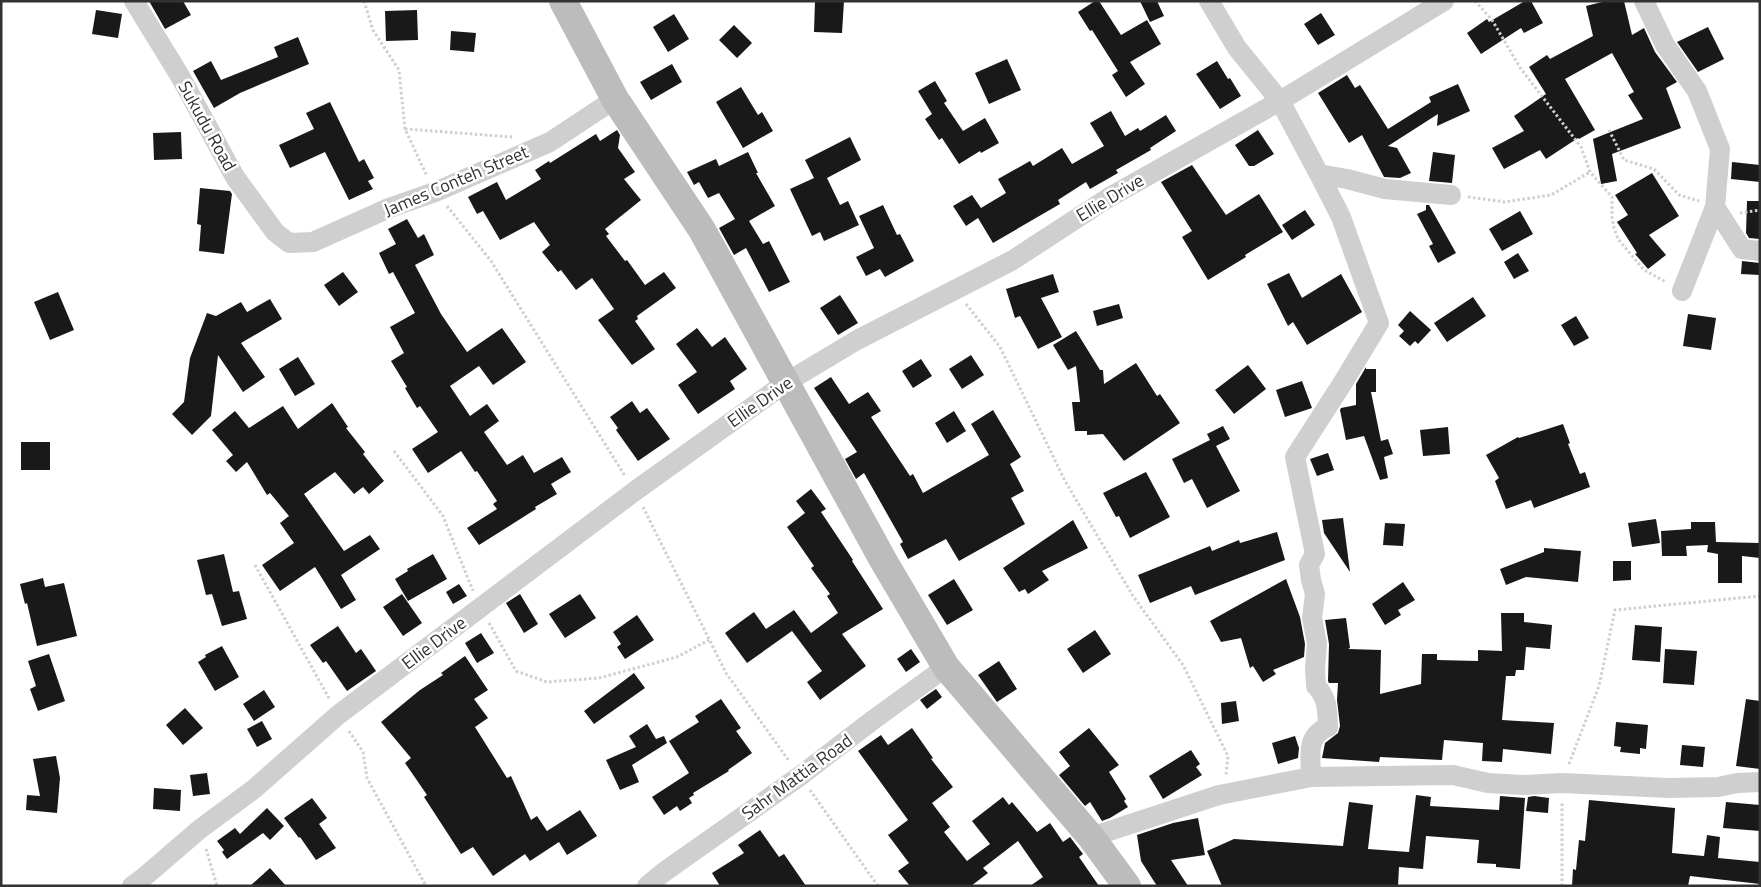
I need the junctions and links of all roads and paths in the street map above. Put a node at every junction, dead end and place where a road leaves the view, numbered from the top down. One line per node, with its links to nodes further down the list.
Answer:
1 (134, 1): 19 (street, Sukudu Road)
2 (364, 1): 10 (path)
3 (563, 1): 8 (main road)
4 (1209, 1): 9 (street)
5 (1444, 1): 9 (street, Ellie Drive)
6 (1475, 1): 13 (path)
7 (1644, 1): 17 (street)
8 (615, 99): 15 (street, James Conteh Street); 23 (main road)
9 (1280, 101): 14 (street); 21 (street, Ellie Drive)
10 (405, 129): 12 (path); 15 (path)
11 (1609, 130): 17 (path)
12 (516, 137)
13 (1590, 172): 16 (path); 22 (path)
14 (1319, 174): 16 (street); 33 (street)
15 (435, 192): 19 (street, James Conteh Street); 25 (path)
16 (1451, 195)
17 (1715, 207): 18 (path); 20 (street); 22 (street)
18 (1760, 210)
19 (289, 243)
20 (1760, 251)
21 (956, 290): 23 (street, Ellie Drive); 36 (path)
22 (1682, 291)
23 (786, 382): 25 (street, Ellie Drive); 30 (main road)
24 (394, 451): 28 (path)
25 (635, 491): 28 (street, Ellie Drive); 29 (path)
26 (255, 565): 31 (path)
27 (1760, 596): 35 (path)
28 (480, 608): 29 (path); 31 (street, Ellie Drive)
29 (710, 640): 32 (path)
30 (946, 667): 32 (street, Sahr Mattia Road); 38 (main road)
31 (338, 715): 37 (street, Ellie Drive); 41 (path)
32 (800, 776): 42 (street, Sahr Mattia Road); 43 (path)
33 (1311, 777): 35 (street); 36 (street)
34 (1760, 782): 35 (street)
35 (1562, 783): 45 (path)
36 (1219, 795): 38 (street)
37 (200, 829): 39 (street, Ellie Drive); 40 (path)
38 (1091, 837): 44 (main road)
39 (132, 886)
40 (217, 886)
41 (426, 886)
42 (647, 886)
43 (878, 886)
44 (1127, 886)
45 (1562, 886)

